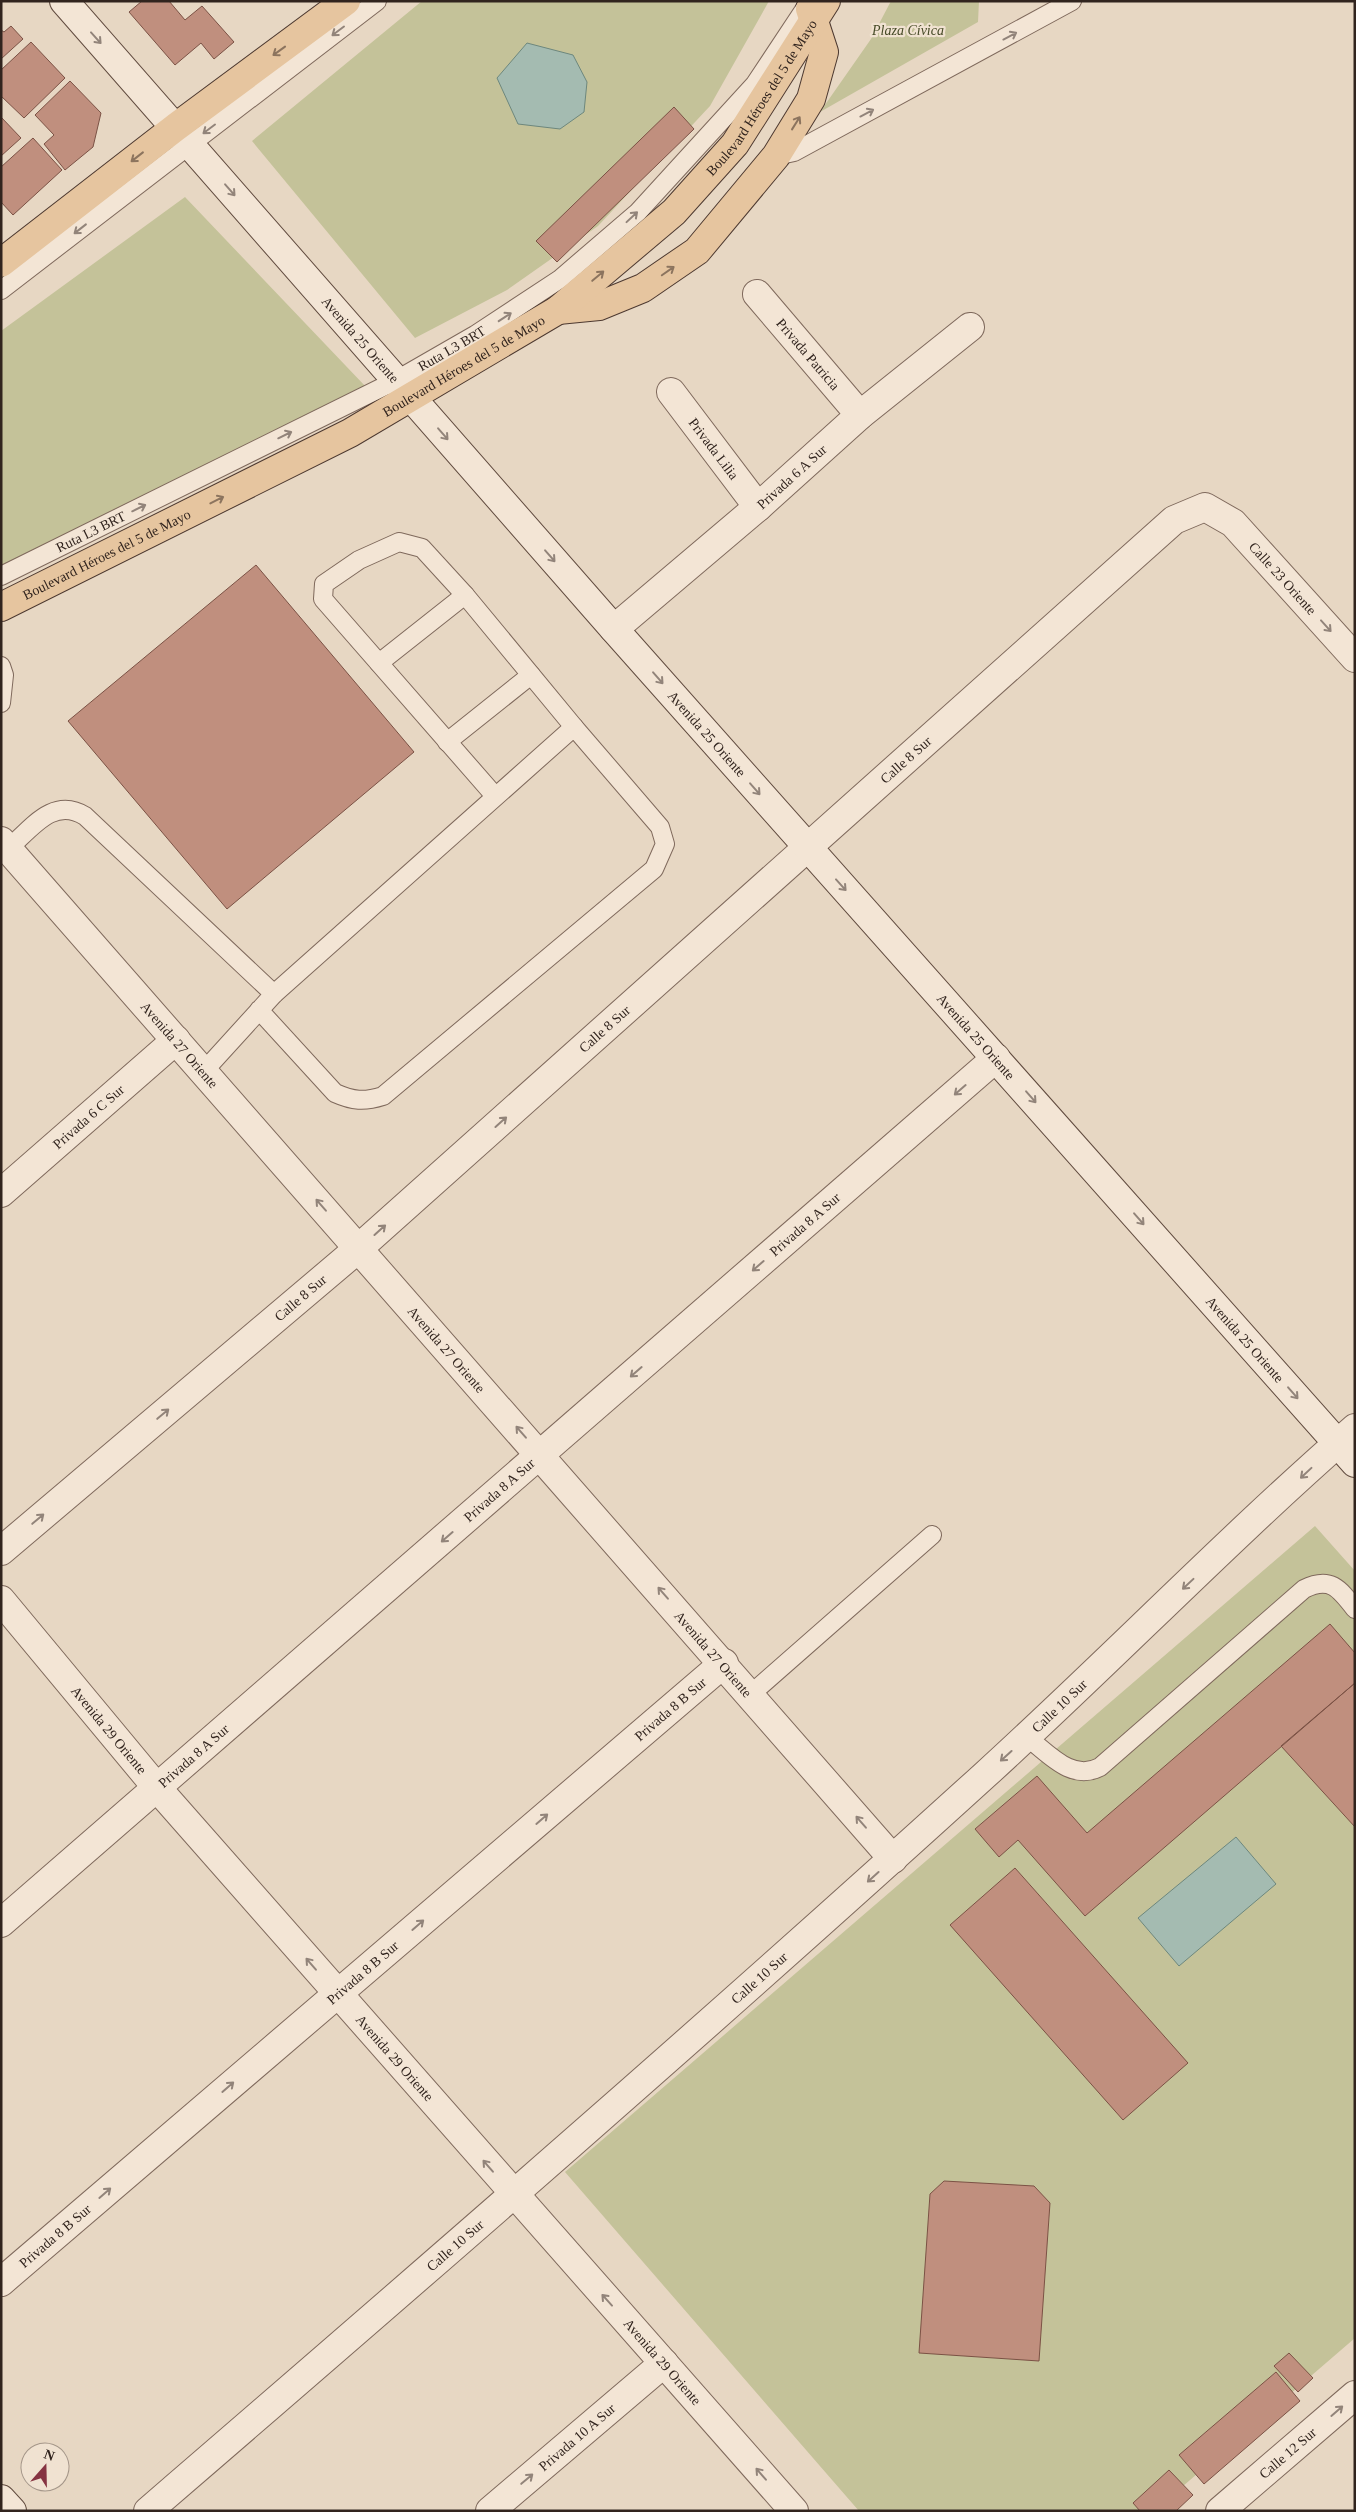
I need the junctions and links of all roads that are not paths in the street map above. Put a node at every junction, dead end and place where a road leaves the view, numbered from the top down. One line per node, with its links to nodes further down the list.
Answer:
1 (64, 1): 6 (street, Avenida 25 Oriente, one-way to 6)
2 (346, 1): 6 (main road, one-way to 6)
3 (377, 1): 6 (lane, one-way to 6)
4 (1072, 1): 7 (lane, one-way to 4)
5 (813, 6): 7 (main road, one-way to 5); 11 (main road, Boulevard Héroes del 5 de Mayo, one-way to 5); 13 (lane, Ruta L3 BRT, one-way to 5)
6 (183, 135): 8 (main road, one-way to 8); 9 (lane, one-way to 9); 13 (street, Avenida 25 Oriente, one-way to 13)
7 (776, 156): 11 (main road, one-way to 7)
8 (1, 263)
9 (1, 290)
10 (757, 294): 15 (street, Privada Patricia)
11 (558, 310): 13 (main road, Boulevard Héroes del 5 de Mayo)
12 (970, 327): 15 (street, Privada 6 A Sur)
13 (403, 389): 18 (lane, Ruta L3 BRT, one-way to 13); 20 (main road, Boulevard Héroes del 5 de Mayo, one-way to 13); 21 (street, Avenida 25 Oriente, one-way to 21)
14 (671, 392): 16 (street, Privada Lilia)
15 (860, 415): 16 (street, Privada 6 A Sur)
16 (758, 506): 21 (street, Privada 6 A Sur)
17 (1205, 507): 22 (street, Calle 23 Oriente, one-way to 22); 31 (street, Calle 8 Sur)
18 (1, 576)
19 (465, 595): 23 (lane); 23 (lane); 25 (lane)
20 (1, 607)
21 (614, 629): 31 (street, Avenida 25 Oriente, one-way to 31)
22 (1355, 658)
23 (379, 662): 28 (lane)
24 (1, 666): 26 (lane)
25 (531, 675): 27 (lane); 28 (lane)
26 (1, 703)
27 (574, 727): 29 (lane); 33 (lane)
28 (448, 742): 29 (lane)
29 (495, 796): 32 (lane)
30 (4, 848): 32 (lane); 34 (street, Avenida 27 Oriente)
31 (809, 849): 35 (street, Avenida 25 Oriente, one-way to 35); 38 (street, Calle 8 Sur, one-way to 31)
32 (274, 994): 33 (lane)
33 (258, 1010): 36 (lane)
34 (176, 1040): 36 (street, Avenida 27 Oriente); 37 (street, Privada 6 C Sur)
35 (996, 1058): 39 (street, Avenida 25 Oriente, one-way to 39); 40 (street, Privada 8 A Sur, one-way to 40)
36 (204, 1071): 38 (street, Avenida 27 Oriente, one-way to 36)
37 (1, 1193)
38 (359, 1248): 40 (street, Avenida 27 Oriente, one-way to 38); 42 (street, Calle 8 Sur, one-way to 38)
39 (1349, 1445): 47 (street, Calle 10 Sur, one-way to 47)
40 (541, 1455): 45 (street, Avenida 27 Oriente, one-way to 40); 48 (street, Privada 8 A Sur, one-way to 48)
41 (932, 1535): 46 (lane)
42 (1, 1550)
43 (1, 1600): 48 (street, Avenida 29 Oriente)
44 (1355, 1609): 47 (lane)
45 (724, 1663): 46 (street, Avenida 27 Oriente); 51 (street, Privada 8 B Sur, one-way to 45)
46 (751, 1694): 49 (street, Avenida 27 Oriente, one-way to 46)
47 (1027, 1737): 49 (street, Calle 10 Sur, one-way to 49)
48 (158, 1789): 50 (street, Privada 8 A Sur); 51 (street, Avenida 29 Oriente, one-way to 48)
49 (893, 1859): 52 (street, Calle 10 Sur, one-way to 52)
50 (1, 1923)
51 (338, 1994): 52 (street, Avenida 29 Oriente, one-way to 51); 53 (street, Privada 8 B Sur, one-way to 51)
52 (514, 2196): 54 (street, Avenida 29 Oriente, one-way to 52); 58 (street, Calle 10 Sur)
53 (1, 2282)
54 (664, 2363): 59 (street, Privada 10 A Sur, one-way to 54); 60 (street, Avenida 29 Oriente, one-way to 54)
55 (1355, 2395): 61 (street, Calle 12 Sur, one-way to 55)
56 (1, 2498): 57 (street)
57 (12, 2511)
58 (148, 2511)
59 (490, 2511)
60 (794, 2511)
61 (1220, 2511)

